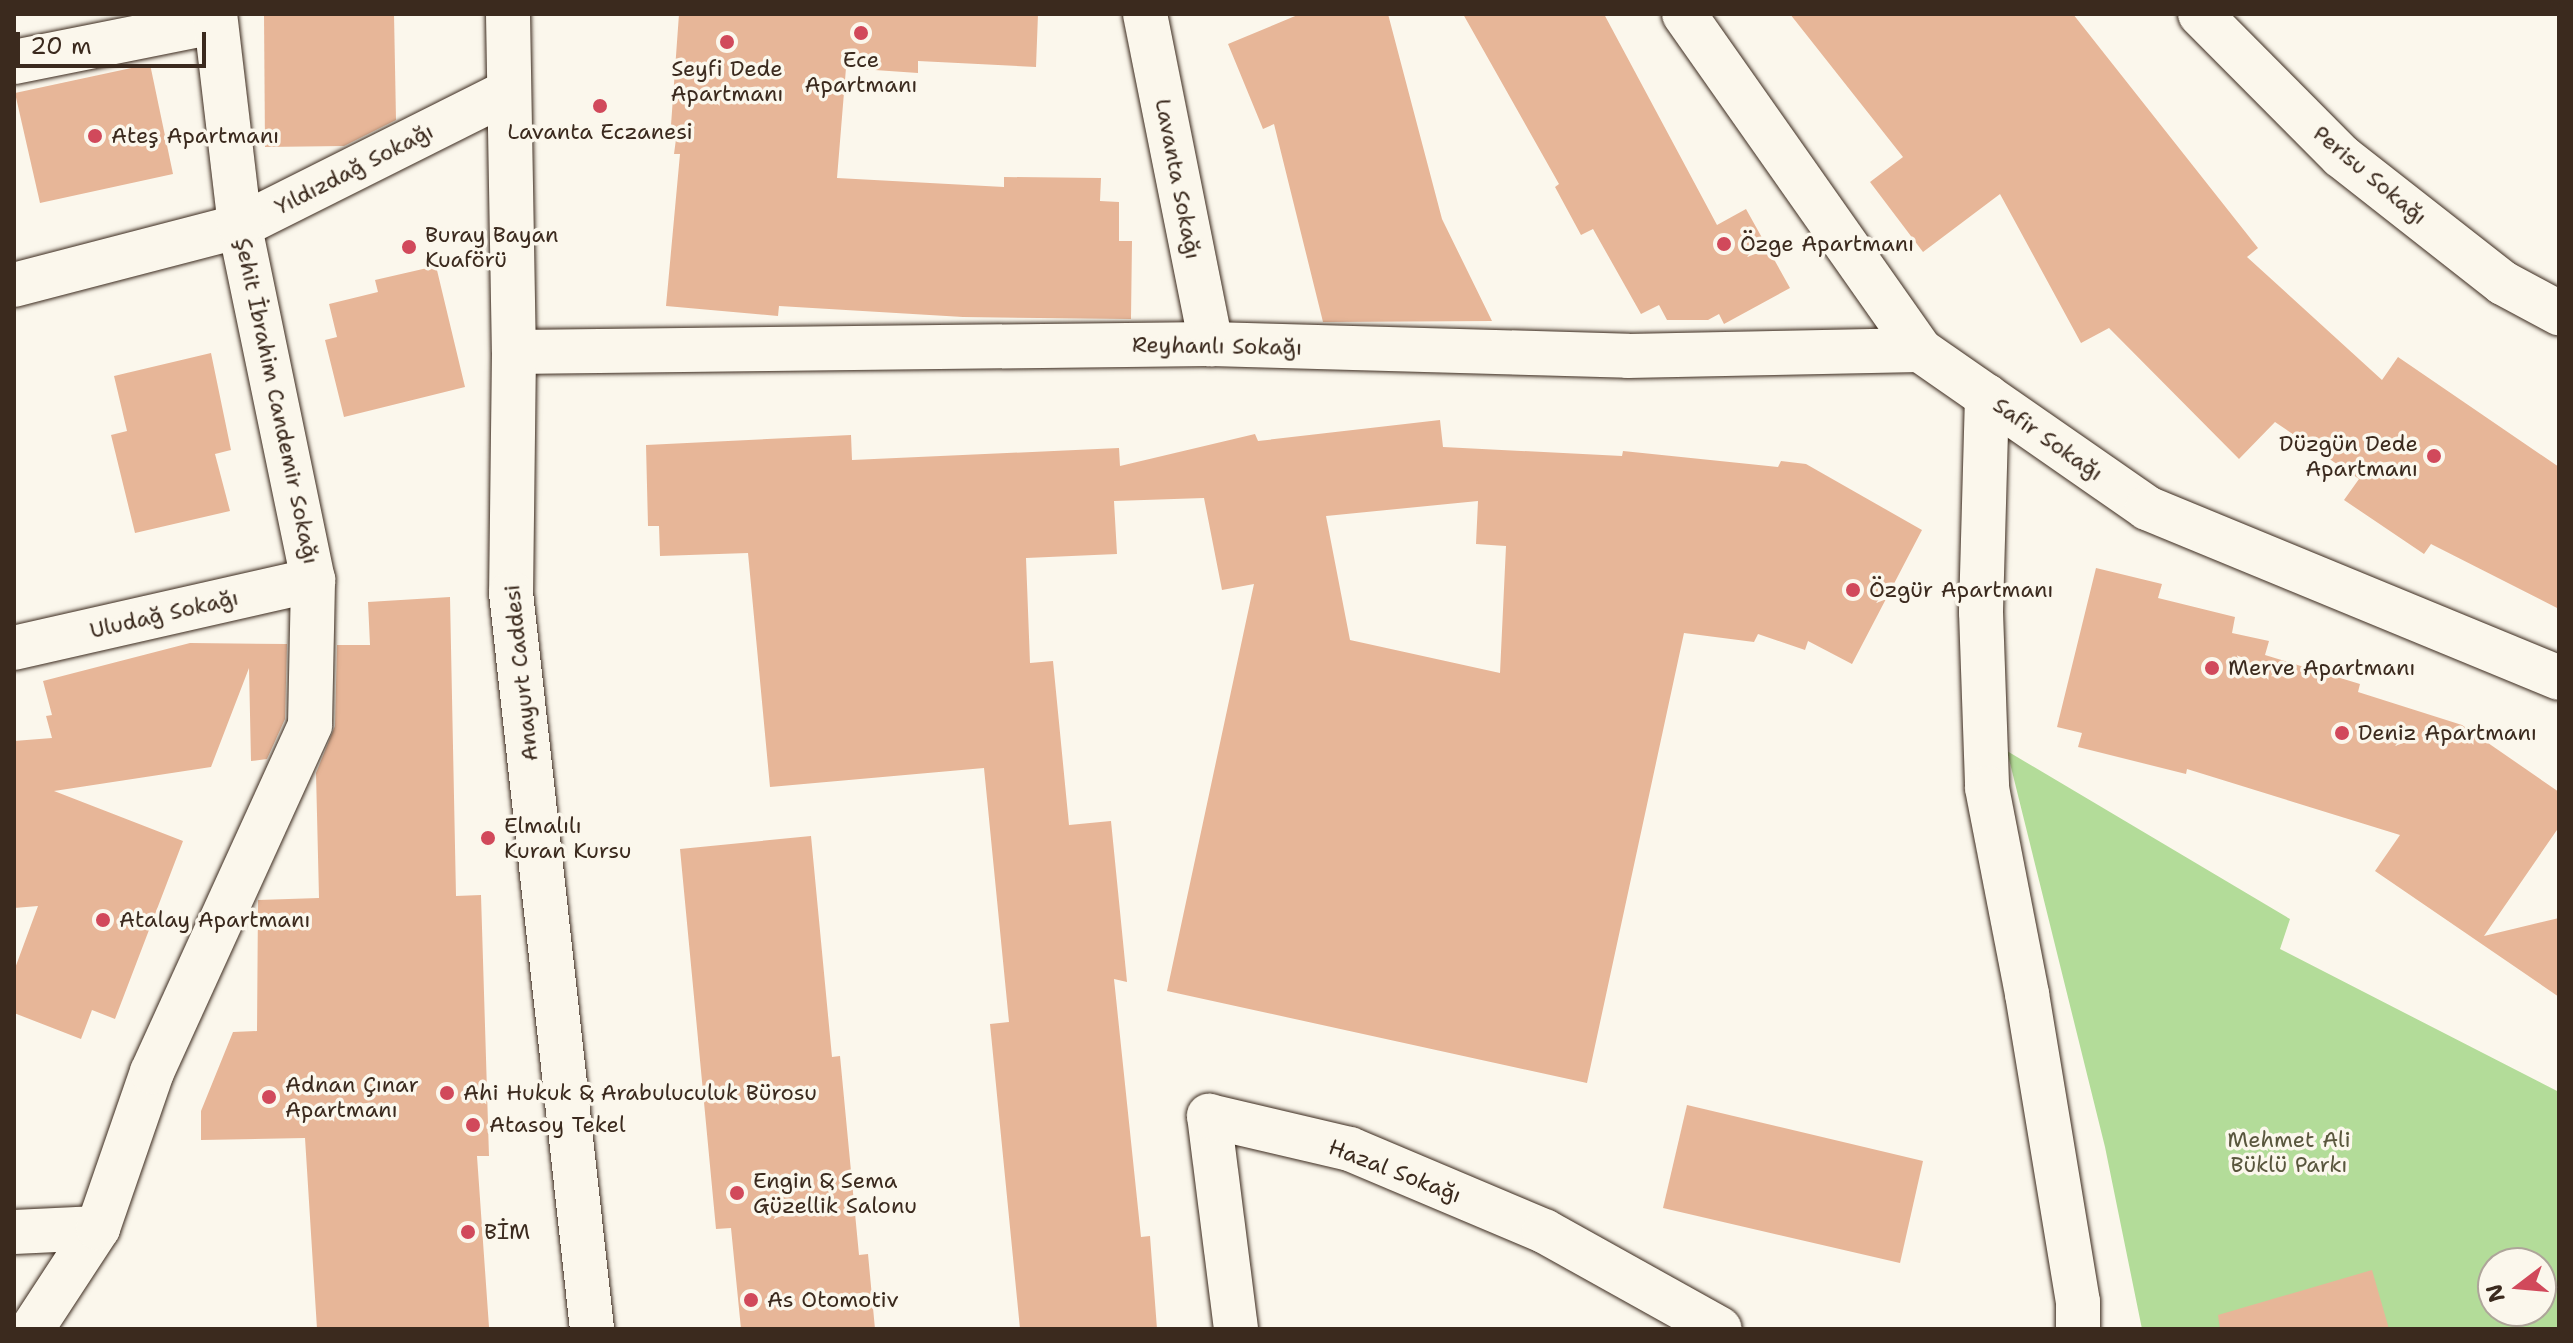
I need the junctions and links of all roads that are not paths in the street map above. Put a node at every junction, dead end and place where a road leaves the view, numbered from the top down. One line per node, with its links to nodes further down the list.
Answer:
1 (508, 14): 7 (street, Anayurt Caddesi)
2 (1145, 14): 11 (street, Lavanta Sokağı)
3 (1684, 14): 12 (street, Safir Sokağı)
4 (2200, 14): 10 (street, Perisu Sokağı)
5 (215, 18): 6 (street); 8 (street, Şehit İbrahim Candemir Sokağı)
6 (14, 62)
7 (506, 93): 8 (street, Yıldızdağ Sokağı); 13 (street, Anayurt Caddesi)
8 (240, 226): 9 (street, Yıldızdağ Sokağı); 15 (street, Şehit İbrahim Candemir Sokağı)
9 (14, 285)
10 (2559, 313)
11 (1211, 344): 12 (street, Reyhanlı Sokağı); 13 (street, Reyhanlı Sokağı)
12 (1920, 350): 14 (street, Safir Sokağı)
13 (514, 352): 21 (street, Anayurt Caddesi)
14 (1987, 396): 17 (street, Safir Sokağı); 24 (street)
15 (313, 580): 16 (street, Uludağ Sokağı); 18 (street, Şehit İbrahim Candemir Sokağı)
16 (14, 648)
17 (2559, 678)
18 (98, 1228): 19 (street); 20 (street, Şehit İbrahim Candemir Sokağı)
19 (14, 1232)
20 (32, 1329)
21 (592, 1329)
22 (1236, 1329): 23 (street, Hazal Sokağı)
23 (1720, 1329)
24 (2078, 1329)

